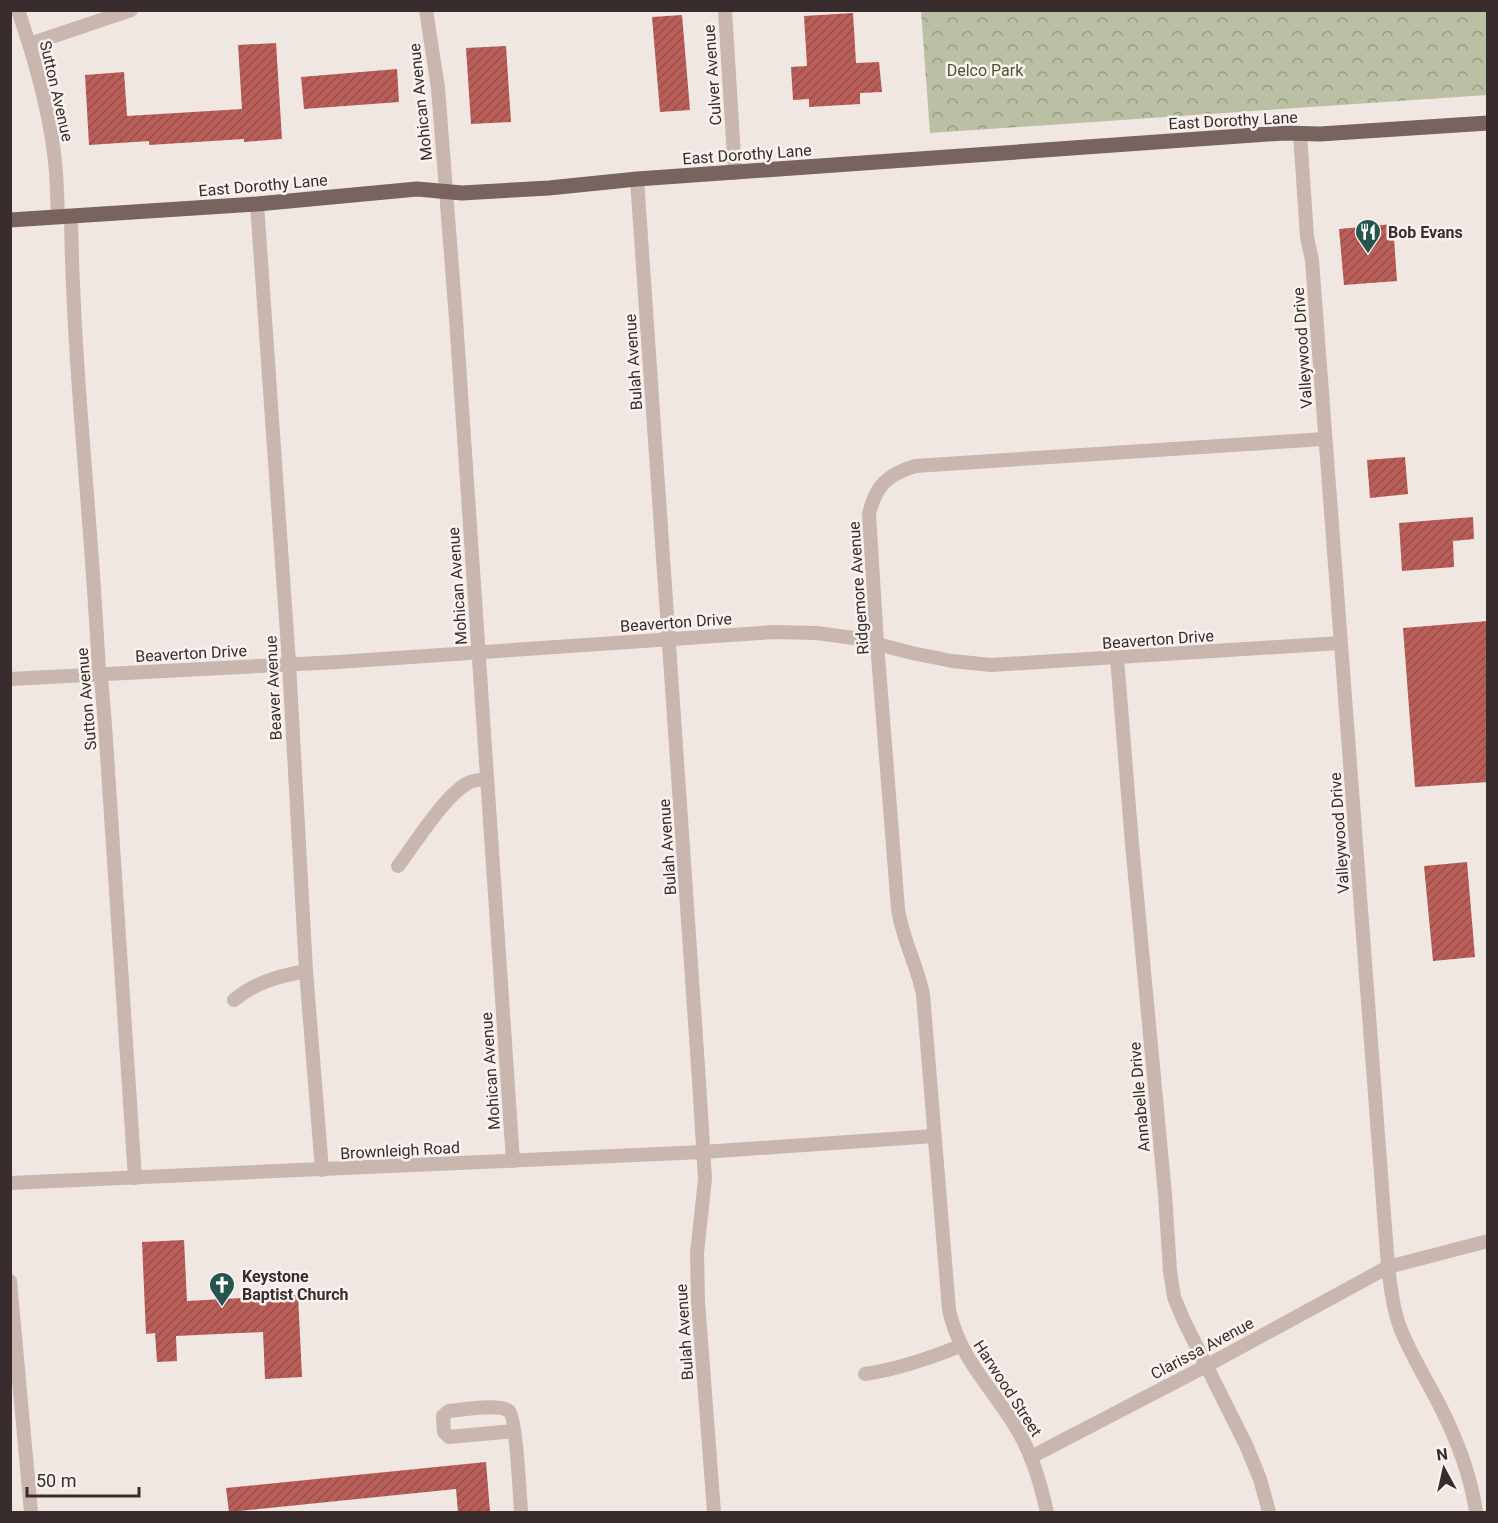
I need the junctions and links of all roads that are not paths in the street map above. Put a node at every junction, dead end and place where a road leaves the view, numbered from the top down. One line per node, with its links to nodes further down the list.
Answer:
1 (18, 10): 5 (street, Sutton Avenue)
2 (131, 10): 5 (street)
3 (426, 10): 10 (street, Mohican Avenue)
4 (725, 10): 8 (street, Culver Avenue)
5 (30, 44): 12 (street, Sutton Avenue)
6 (1488, 123): 7 (main road, East Dorothy Lane)
7 (1300, 134): 8 (main road, East Dorothy Lane); 14 (street, Valleywood Drive)
8 (735, 173): 9 (main road, East Dorothy Lane)
9 (637, 179): 10 (main road, East Dorothy Lane); 15 (street, Bulah Avenue)
10 (445, 190): 11 (main road, East Dorothy Lane); 18 (street, Mohican Avenue)
11 (257, 204): 12 (main road, East Dorothy Lane); 20 (street, Beaver Avenue)
12 (64, 217): 13 (main road, East Dorothy Lane); 21 (street, Sutton Avenue)
13 (10, 220)
14 (1324, 439): 16 (street, Ridgemore Avenue); 17 (street, Valleywood Drive)
15 (669, 639): 16 (street, Beaverton Drive); 18 (street, Beaverton Drive); 28 (street, Bulah Avenue)
16 (877, 643): 19 (street, Beaverton Drive); 27 (street, Ridgemore Avenue)
17 (1340, 643): 19 (street, Beaverton Drive); 34 (street, Valleywood Drive)
18 (478, 652): 20 (street, Beaverton Drive); 23 (street, Mohican Avenue)
19 (1117, 658): 37 (street, Annabelle Drive)
20 (289, 663): 21 (street, Beaverton Drive); 25 (street, Beaver Avenue)
21 (99, 674): 22 (street, Beaverton Drive); 31 (street, Sutton Avenue)
22 (10, 679)
23 (487, 780): 24 (street); 29 (street, Mohican Avenue)
24 (398, 866)
25 (306, 970): 26 (street); 30 (street, Beaver Avenue)
26 (234, 1000)
27 (934, 1136): 28 (street, Brownleigh Road); 36 (street, Harwood Street)
28 (703, 1152): 29 (street, Brownleigh Road); 43 (street, Bulah Avenue)
29 (513, 1161): 30 (street, Brownleigh Road)
30 (322, 1170): 31 (street, Brownleigh Road)
31 (135, 1178): 32 (street, Brownleigh Road)
32 (10, 1183)
33 (1488, 1241): 34 (street, Clarissa Avenue)
34 (1388, 1266): 37 (street, Clarissa Avenue); 46 (street, Valleywood Drive)
35 (10, 1281): 41 (street)
36 (960, 1346): 38 (street); 40 (street, Harwood Street)
37 (1206, 1366): 40 (street, Clarissa Avenue); 45 (street, Annabelle Drive)
38 (865, 1374)
39 (514, 1431): 39 (street); 42 (street)
40 (1032, 1457): 44 (street, Harwood Street)
41 (31, 1512)
42 (521, 1512)
43 (714, 1512)
44 (1047, 1512)
45 (1269, 1512)
46 (1476, 1512)

